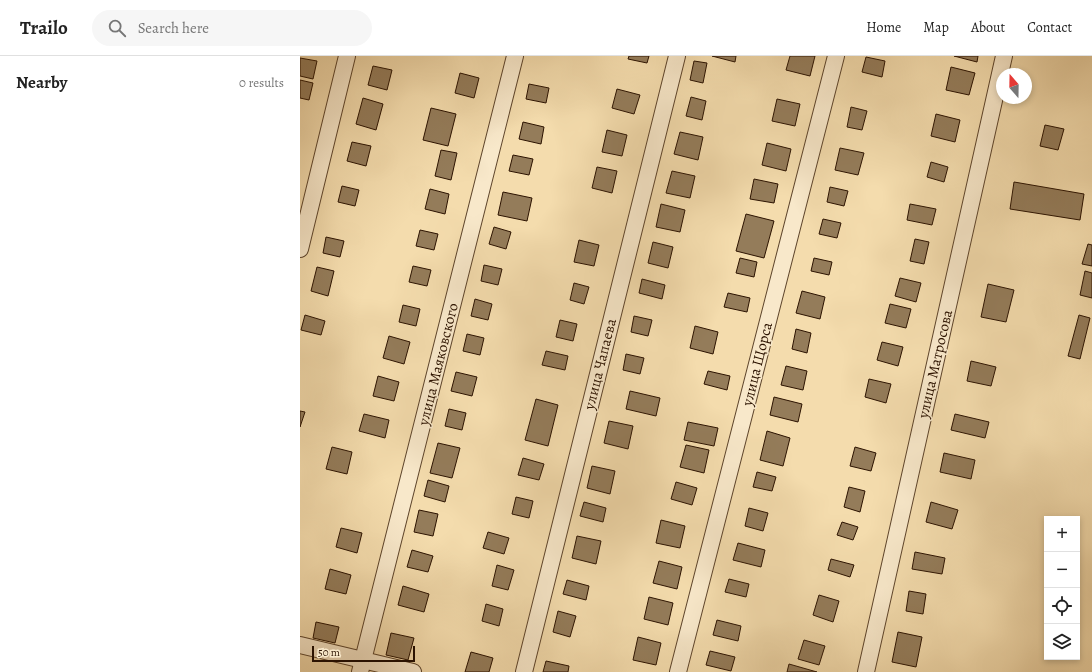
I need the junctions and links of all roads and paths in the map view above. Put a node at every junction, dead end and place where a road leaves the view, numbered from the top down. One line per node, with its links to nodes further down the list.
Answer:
1 (347, 56): 6 (street)
2 (515, 56): 8 (street, улица Маяковского)
3 (677, 56): 10 (street, улица Чапаева)
4 (836, 56): 11 (street, улица Щорса)
5 (1004, 56): 12 (street, улица Матросова)
6 (300, 249)
7 (300, 645): 8 (street)
8 (361, 666): 9 (street)
9 (413, 672)
10 (524, 672)
11 (678, 672)
12 (866, 672)

